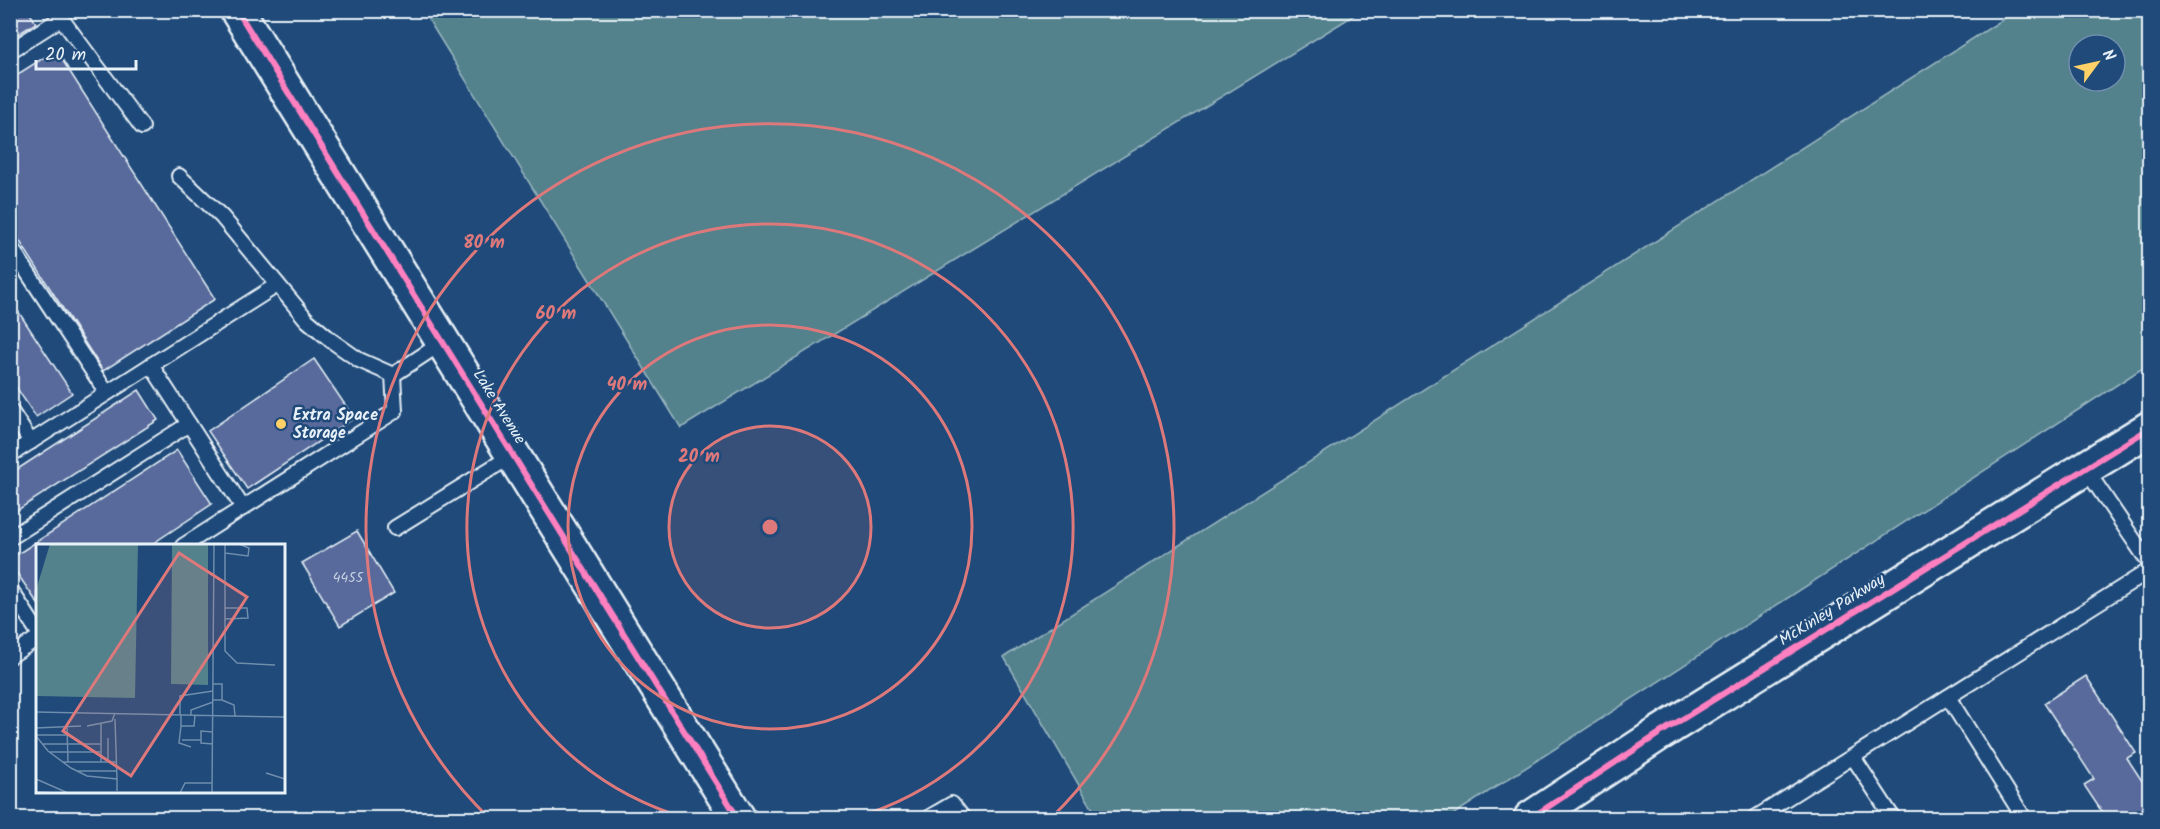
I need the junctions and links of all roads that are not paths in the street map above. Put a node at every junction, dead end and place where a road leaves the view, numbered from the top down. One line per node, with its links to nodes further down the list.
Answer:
1 (237, 10): 8 (street, Lake Avenue)
2 (58, 15): 3 (lane); 4 (lane)
3 (10, 51)
4 (142, 127)
5 (179, 176): 7 (lane)
6 (10, 246): 11 (lane)
7 (277, 285): 9 (lane); 10 (lane)
8 (443, 342): 10 (lane); 17 (street, Lake Avenue)
9 (151, 365): 11 (lane); 13 (lane)
10 (393, 375): 19 (lane)
11 (107, 393): 15 (lane)
12 (10, 410): 15 (lane)
13 (189, 424): 19 (lane); 21 (lane)
14 (2150, 428): 18 (street, McKinley Parkway)
15 (31, 442): 16 (lane)
16 (10, 455)
17 (513, 455): 20 (lane); 31 (street, Lake Avenue)
18 (2085, 468): 23 (lane); 34 (street, McKinley Parkway)
19 (243, 508): 22 (lane)
20 (395, 528)
21 (10, 538)
22 (186, 544)
23 (2150, 564)
24 (2150, 570): 29 (lane)
25 (10, 590): 26 (lane)
26 (36, 629)
27 (36, 639): 28 (lane)
28 (10, 656)
29 (1948, 697): 30 (lane); 37 (lane)
30 (1853, 757): 35 (lane); 36 (lane)
31 (738, 819)
32 (928, 819): 33 (lane)
33 (963, 819)
34 (1532, 819)
35 (1755, 819)
36 (1893, 819)
37 (2024, 819)

